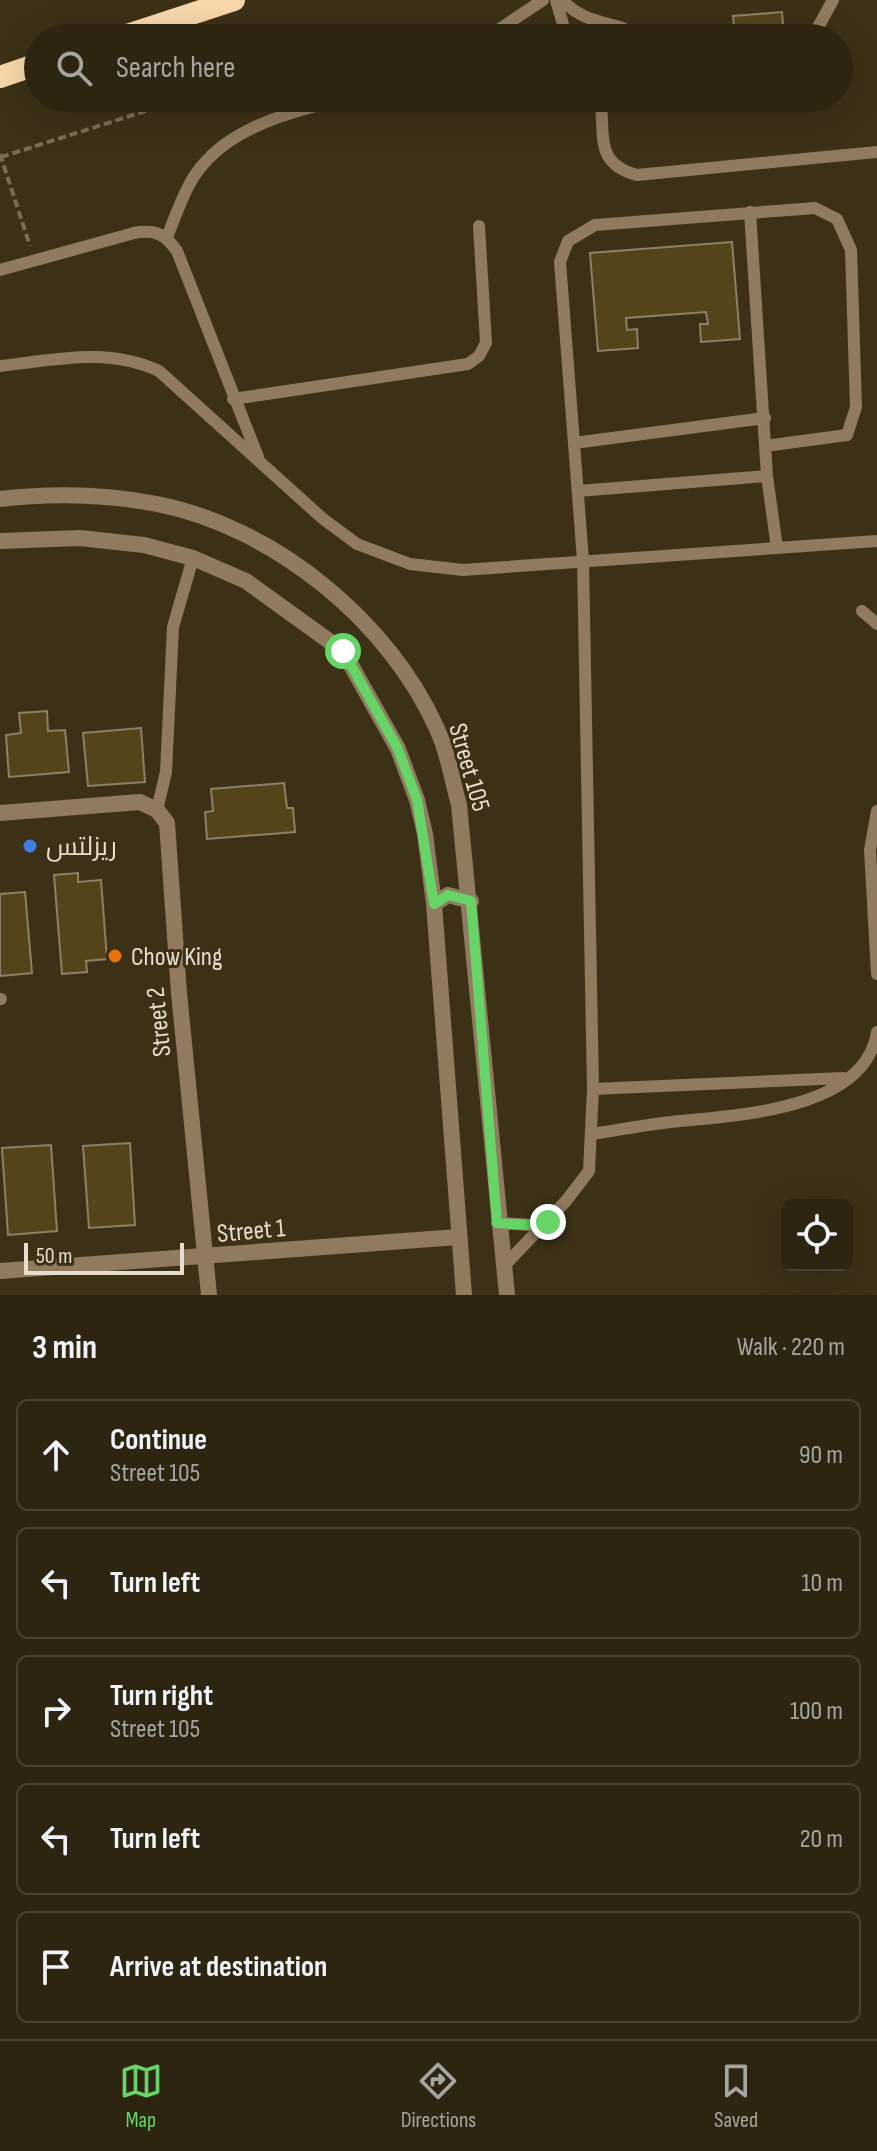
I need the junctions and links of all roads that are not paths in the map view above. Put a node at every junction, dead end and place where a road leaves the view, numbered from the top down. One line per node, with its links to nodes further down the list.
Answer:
1 (234, 0): 5 (highway)
2 (543, 0): 6 (lane)
3 (559, 0): 7 (lane); 8 (lane)
4 (833, 0): 9 (lane)
5 (161, 24)
6 (507, 24)
7 (563, 24)
8 (605, 24)
9 (820, 24)
10 (24, 69): 11 (highway)
11 (0, 77)
12 (298, 112): 17 (lane)
13 (601, 112): 14 (lane)
14 (877, 152)
15 (750, 212): 21 (lane); 22 (lane); 23 (lane)
16 (479, 226): 20 (lane)
17 (167, 237): 18 (lane); 20 (lane)
18 (0, 270)
19 (0, 366): 24 (lane)
20 (233, 399): 24 (lane)
21 (765, 418): 22 (lane); 23 (lane)
22 (574, 443): 26 (lane)
23 (765, 446): 25 (lane)
24 (261, 463): 32 (lane)
25 (767, 476): 26 (lane); 30 (lane)
26 (578, 491): 32 (lane)
27 (0, 499): 38 (street, Street 105)
28 (0, 541): 31 (street)
29 (877, 541): 30 (lane)
30 (777, 548): 32 (lane)
31 (193, 558): 35 (lane); 39 (street)
32 (583, 560): 44 (lane)
33 (862, 611): 34 (lane)
34 (877, 624)
35 (157, 810): 37 (street); 49 (street, Street 2)
36 (877, 811): 40 (lane)
37 (0, 813)
38 (471, 901): 39 (street); 47 (street, Street 105)
39 (434, 904): 48 (street)
40 (877, 974)
41 (877, 1032): 42 (lane)
42 (876, 1049): 43 (lane)
43 (851, 1078): 44 (lane); 45 (lane)
44 (593, 1089): 45 (lane)
45 (591, 1134): 46 (lane)
46 (548, 1222): 47 (lane); 50 (lane)
47 (497, 1223): 50 (street, Street 105)
48 (458, 1237): 49 (street, Street 1); 53 (street)
49 (205, 1257): 51 (street, Street 1); 52 (street, Street 2)
50 (503, 1267): 54 (street, Street 105)
51 (0, 1271)
52 (209, 1295)
53 (464, 1295)
54 (507, 1295)

